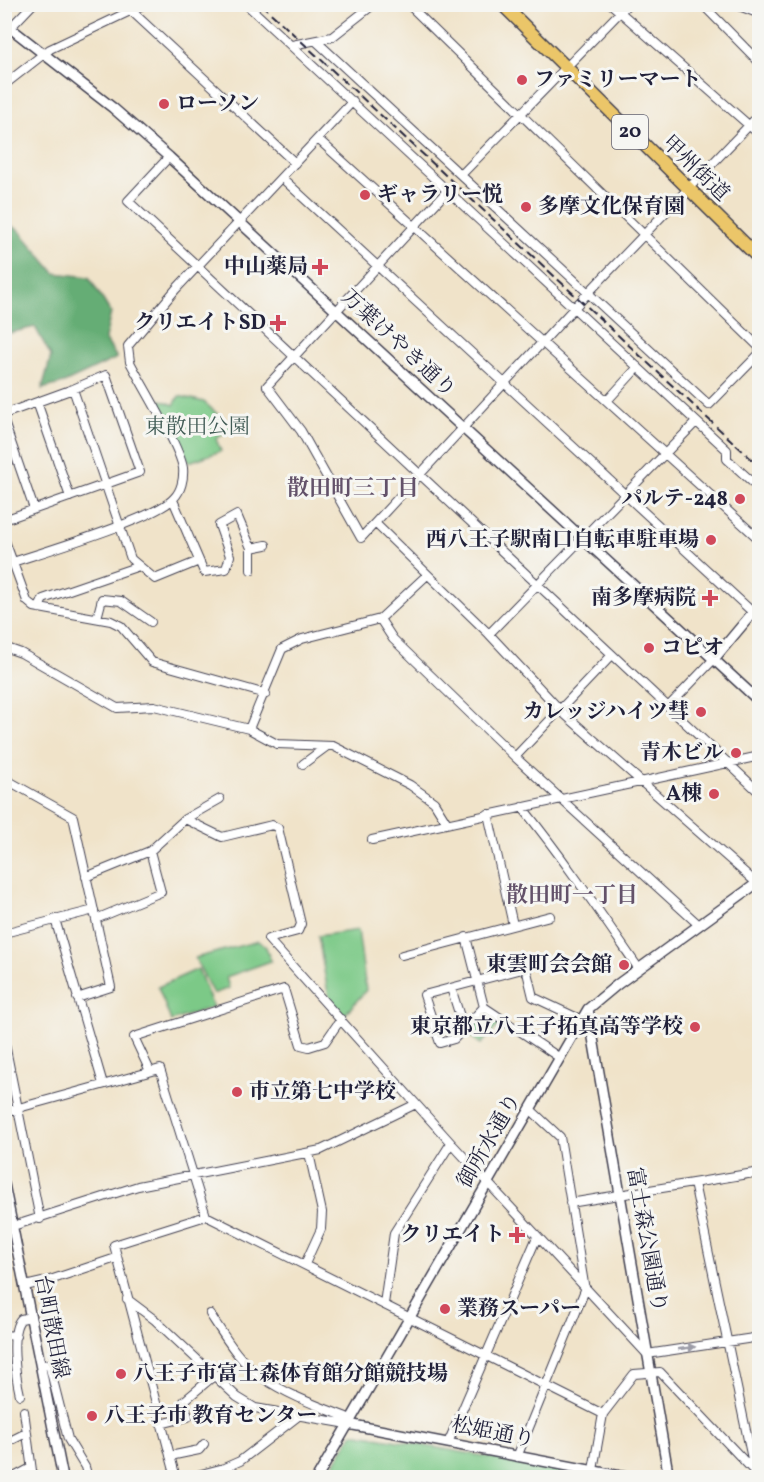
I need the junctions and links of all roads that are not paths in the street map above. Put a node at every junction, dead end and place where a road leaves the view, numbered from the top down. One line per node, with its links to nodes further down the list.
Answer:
1 (33, 4): 15 (street)
2 (124, 4): 12 (street)
3 (145, 4): 12 (street)
4 (246, 4): 17 (street)
5 (374, 4): 16 (street)
6 (408, 4): 23 (street)
7 (501, 4): 20 (highway, 甲州街道 / 20)
8 (611, 4): 13 (street)
9 (628, 4): 13 (street)
10 (702, 4): 19 (street)
11 (734, 4): 14 (street)
12 (131, 11): 18 (street); 29 (street)
13 (620, 13): 20 (street); 25 (street)
14 (759, 14)
15 (8, 25): 18 (street, 万葉けやき通り)
16 (316, 41): 17 (street); 30 (street)
17 (292, 45): 22 (street)
18 (45, 53): 21 (street); 28 (street, 万葉けやき通り)
19 (759, 63)
20 (565, 68): 23 (street); 33 (highway, 甲州街道 / 20)
21 (4, 85)
22 (353, 101): 27 (street); 32 (street)
23 (521, 114): 30 (street); 36 (street)
24 (759, 114): 25 (street)
25 (749, 125): 26 (street); 33 (street)
26 (759, 135)
27 (318, 138): 29 (street); 35 (street)
28 (168, 157): 34 (street, 万葉けやき通り); 39 (street)
29 (295, 163): 31 (street)
30 (461, 175): 40 (street)
31 (282, 178): 34 (street); 38 (street)
32 (448, 190): 35 (street); 41 (street)
33 (687, 190): 36 (street); 37 (highway, 甲州街道 / 20)
34 (240, 224): 39 (street); 42 (street, 万葉けやき通り)
35 (415, 226): 38 (street); 43 (street)
36 (644, 235): 40 (street); 44 (street)
37 (759, 259)
38 (378, 266): 42 (street); 47 (street)
39 (198, 267): 45 (street); 61 (street)
40 (588, 293): 41 (street); 44 (street)
41 (575, 307): 43 (street); 46 (street)
42 (337, 311): 45 (street); 54 (street, 万葉けやき通り)
43 (542, 343): 47 (street); 49 (street)
44 (759, 350)
45 (294, 357): 56 (street); 64 (street)
46 (638, 367): 49 (street); 53 (street)
47 (505, 383): 54 (street); 59 (street)
48 (73, 389): 50 (street); 57 (street); 57 (street)
49 (607, 401): 55 (street)
50 (37, 402): 51 (street); 60 (street)
51 (4, 414)
52 (4, 422): 62 (street)
53 (696, 422): 55 (street); 58 (street)
54 (462, 429): 56 (street); 67 (street, 万葉けやき通り)
55 (665, 454): 59 (street); 68 (street)
56 (420, 475): 64 (street); 77 (street)
57 (105, 484): 60 (street); 65 (street)
58 (759, 489)
59 (625, 495): 67 (street); 80 (street)
60 (70, 497): 62 (street)
61 (173, 500): 65 (street); 71 (street)
62 (34, 509): 63 (street)
63 (4, 520)
64 (375, 523): 76 (street)
65 (118, 526): 72 (street); 74 (street)
66 (4, 538): 72 (street)
67 (582, 539): 77 (street); 87 (street, 万葉けやき通り)
68 (759, 540)
69 (266, 544): 70 (street)
70 (250, 548): 71 (street); 75 (street)
71 (199, 561): 74 (street)
72 (13, 562): 73 (street); 79 (street)
73 (4, 565)
74 (139, 566): 79 (street)
75 (251, 570)
76 (427, 575): 82 (street); 84 (street)
77 (537, 586): 84 (street); 86 (street)
78 (759, 604): 80 (street)
79 (39, 608): 81 (street)
80 (756, 615): 87 (street)
81 (97, 618): 83 (street); 88 (street)
82 (380, 619): 88 (street); 95 (street)
83 (151, 622)
84 (489, 634): 91 (street)
85 (4, 647): 92 (street)
86 (612, 655): 90 (street); 91 (street)
87 (714, 659): 89 (street, 万葉けやき通り); 90 (street)
88 (266, 694): 92 (street)
89 (759, 702)
90 (668, 707): 96 (street)
91 (561, 711): 95 (street); 99 (street)
92 (249, 729): 93 (street)
93 (326, 747): 97 (street); 106 (street)
94 (759, 756): 96 (street)
95 (515, 757): 101 (street)
96 (729, 763): 99 (street); 100 (street)
97 (303, 764)
98 (4, 781): 109 (street)
99 (642, 781): 101 (street); 110 (street)
100 (759, 793)
101 (561, 798): 103 (street); 116 (street)
102 (220, 799): 105 (street)
103 (522, 807): 104 (street); 120 (street)
104 (488, 814): 106 (street); 115 (street)
105 (185, 819): 108 (street); 126 (street)
106 (447, 823): 107 (street)
107 (372, 840)
108 (150, 850): 109 (street); 113 (street)
109 (86, 877): 111 (street)
110 (759, 883): 116 (street, 御所水通り)
111 (94, 910): 113 (street); 114 (street)
112 (550, 916): 115 (street)
113 (96, 919): 123 (street)
114 (56, 920): 117 (street); 123 (street)
115 (513, 925): 118 (street)
116 (699, 925): 120 (street, 御所水通り)
117 (4, 933)
118 (466, 937): 119 (street); 121 (street)
119 (402, 955)
120 (639, 969): 125 (street, 御所水通り)
121 (478, 981): 122 (street); 124 (street); 127 (street)
122 (451, 988): 128 (street); 128 (street)
123 (77, 998): 132 (street)
124 (484, 1007): 128 (street); 130 (street)
125 (588, 1009): 127 (street, 御所水通り); 145 (street, 富士森公園通り)
126 (341, 1019): 131 (street); 133 (street)
127 (582, 1020): 130 (street, 御所水通り)
128 (464, 1029)
129 (4, 1039): 134 (street)
130 (560, 1058): 135 (street, 御所水通り)
131 (150, 1071): 132 (street); 140 (street)
132 (104, 1084): 134 (street)
133 (416, 1104): 137 (street); 138 (street)
134 (18, 1108): 136 (street); 149 (street)
135 (530, 1109): 141 (street, 御所水通り); 146 (street)
136 (4, 1112)
137 (451, 1143): 141 (street); 157 (street)
138 (309, 1153): 140 (street); 153 (street)
139 (758, 1173): 142 (street); 143 (street)
140 (194, 1175): 148 (street); 149 (street)
141 (488, 1181): 151 (street); 160 (street, 御所水通り)
142 (694, 1183): 145 (street); 164 (street)
143 (759, 1185)
144 (5, 1187): 147 (street, 台町散田線)
145 (620, 1194): 146 (street); 165 (street, 富士森公園通り)
146 (570, 1203): 155 (street)
147 (7, 1215): 150 (street, 台町散田線)
148 (206, 1216): 152 (street); 153 (street)
149 (40, 1219): 150 (street)
150 (13, 1226): 154 (street, 台町散田線)
151 (537, 1236): 155 (street); 166 (street)
152 (116, 1258): 154 (street); 156 (street)
153 (304, 1264): 157 (street)
154 (25, 1286): 159 (street, 台町散田線)
155 (585, 1290): 165 (street); 172 (street)
156 (127, 1299): 171 (street); 178 (street)
157 (384, 1304): 160 (street)
158 (210, 1314): 177 (street)
159 (31, 1317): 162 (street); 169 (street, 台町散田線)
160 (409, 1317): 166 (street); 177 (street, 御所水通り)
161 (4, 1335): 162 (street)
162 (16, 1336): 167 (street)
163 (759, 1337): 164 (street)
164 (727, 1342): 165 (street, one-way to 164); 188 (street)
165 (647, 1354): 170 (street, 富士森公園通り)
166 (486, 1355): 172 (street); 180 (street)
167 (15, 1359): 168 (street); 173 (street)
168 (4, 1360)
169 (41, 1366): 191 (street, 台町散田線); 192 (street)
170 (650, 1372): 175 (street); 188 (street); 198 (street, 富士森公園通り)
171 (214, 1375): 176 (street); 178 (street)
172 (545, 1384): 175 (street); 184 (street)
173 (20, 1395)
174 (24, 1411): 179 (street)
175 (603, 1414): 187 (street)
176 (297, 1417): 177 (street); 186 (street)
177 (349, 1421): 180 (street, 松姫通り); 196 (street, 御所水通り)
178 (161, 1424): 183 (street)
179 (26, 1433): 181 (street); 185 (street)
180 (448, 1443): 184 (street, 松姫通り)
181 (4, 1444)
182 (204, 1444): 183 (street)
183 (170, 1456): 193 (street)
184 (517, 1456): 187 (street, 松姫通り)
185 (31, 1468): 189 (street); 190 (street)
186 (224, 1468): 194 (street); 195 (street)
187 (593, 1470): 197 (street, 松姫通り)
188 (754, 1474)
189 (12, 1478)
190 (33, 1478)
191 (63, 1478)
192 (88, 1478)
193 (176, 1478)
194 (186, 1478)
195 (227, 1478)
196 (317, 1478)
197 (631, 1478)
198 (669, 1478)

